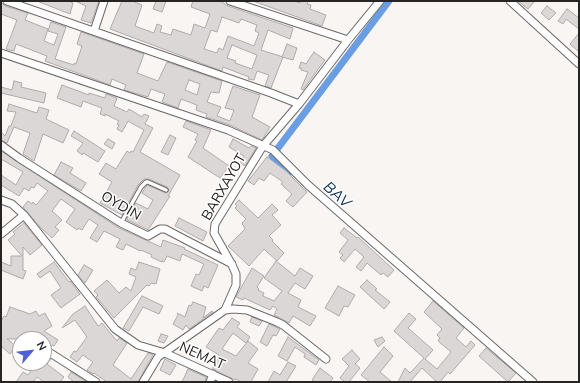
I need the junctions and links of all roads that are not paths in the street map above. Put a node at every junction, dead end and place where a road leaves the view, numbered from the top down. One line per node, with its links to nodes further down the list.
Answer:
1 (7, 1): 6 (street)
2 (104, 1): 6 (street)
3 (230, 1): 7 (street)
4 (380, 1): 7 (street, BARXAYOT)
5 (512, 2): 9 (street)
6 (94, 31): 10 (street)
7 (348, 40): 10 (street, BARXAYOT)
8 (1, 53): 12 (street)
9 (579, 64)
10 (299, 104): 12 (street, BARXAYOT)
11 (1, 145): 16 (street, OYDIN)
12 (263, 146): 18 (street, BARXAYOT); 28 (street)
13 (166, 190): 16 (lane)
14 (1, 200): 15 (street, NEMAT)
15 (24, 215): 17 (street); 20 (street, NEMAT)
16 (121, 223): 18 (street, OYDIN)
17 (1, 234)
18 (232, 265): 19 (street, BARXAYOT)
19 (225, 310): 20 (street); 22 (street)
20 (165, 353): 23 (street, NEMAT); 25 (street)
21 (52, 354): 24 (street)
22 (326, 359)
23 (213, 374): 26 (street); 27 (street, NEMAT)
24 (96, 382)
25 (143, 382)
26 (210, 382)
27 (229, 382)
28 (533, 382)

